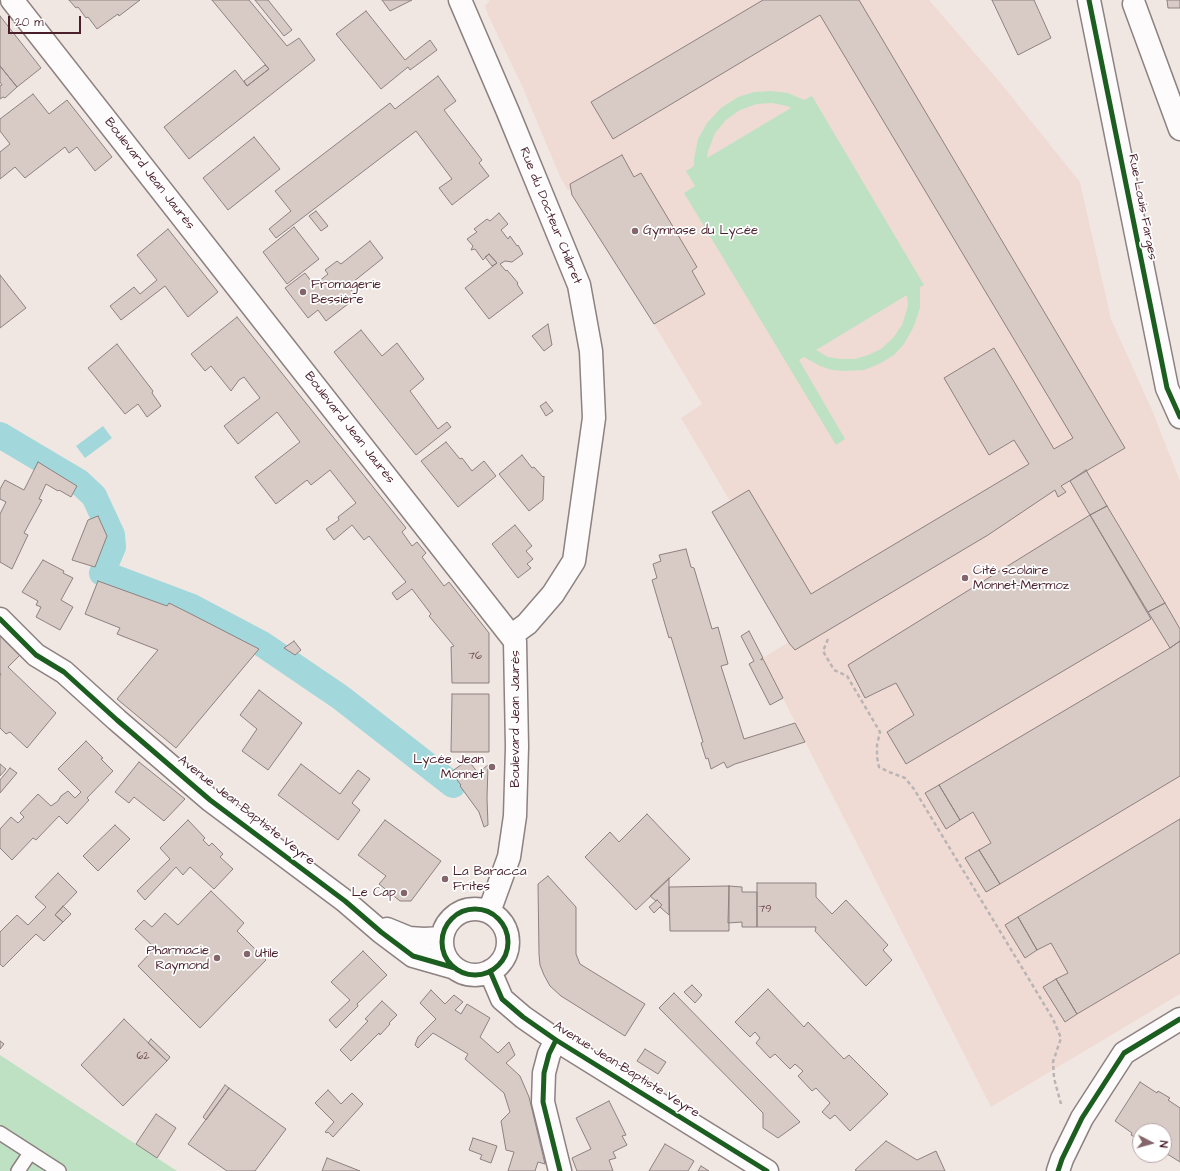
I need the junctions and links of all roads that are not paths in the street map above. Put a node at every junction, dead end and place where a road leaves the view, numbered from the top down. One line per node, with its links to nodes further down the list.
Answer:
1 (12, 0): 8 (main road, Boulevard Jean Jaurès)
2 (460, 0): 8 (main road, Rue du Docteur Chibret)
3 (1089, 0): 6 (main road, Rue Louis Farges)
4 (1132, 1): 5 (main road)
5 (1180, 129)
6 (1180, 417)
7 (0, 619): 9 (main road, Avenue Jean-Baptiste Veyre)
8 (512, 635): 10 (main road, Boulevard Jean Jaurès)
9 (352, 907): 11 (main road, Avenue Jean-Baptiste Veyre); 12 (main road, Avenue Jean-Baptiste Veyre)
10 (489, 912): 11 (main road); 13 (main road)
11 (442, 938): 12 (main road)
12 (455, 968): 13 (main road)
13 (490, 972): 15 (main road, Avenue Jean-Baptiste Veyre)
14 (1180, 1019): 22 (main road)
15 (556, 1040): 20 (main road); 21 (main road, Avenue Jean-Baptiste Veyre)
16 (0, 1133): 17 (lane)
17 (30, 1153): 18 (lane); 19 (lane)
18 (18, 1171)
19 (59, 1171)
20 (560, 1171)
21 (767, 1171)
22 (1058, 1171)

